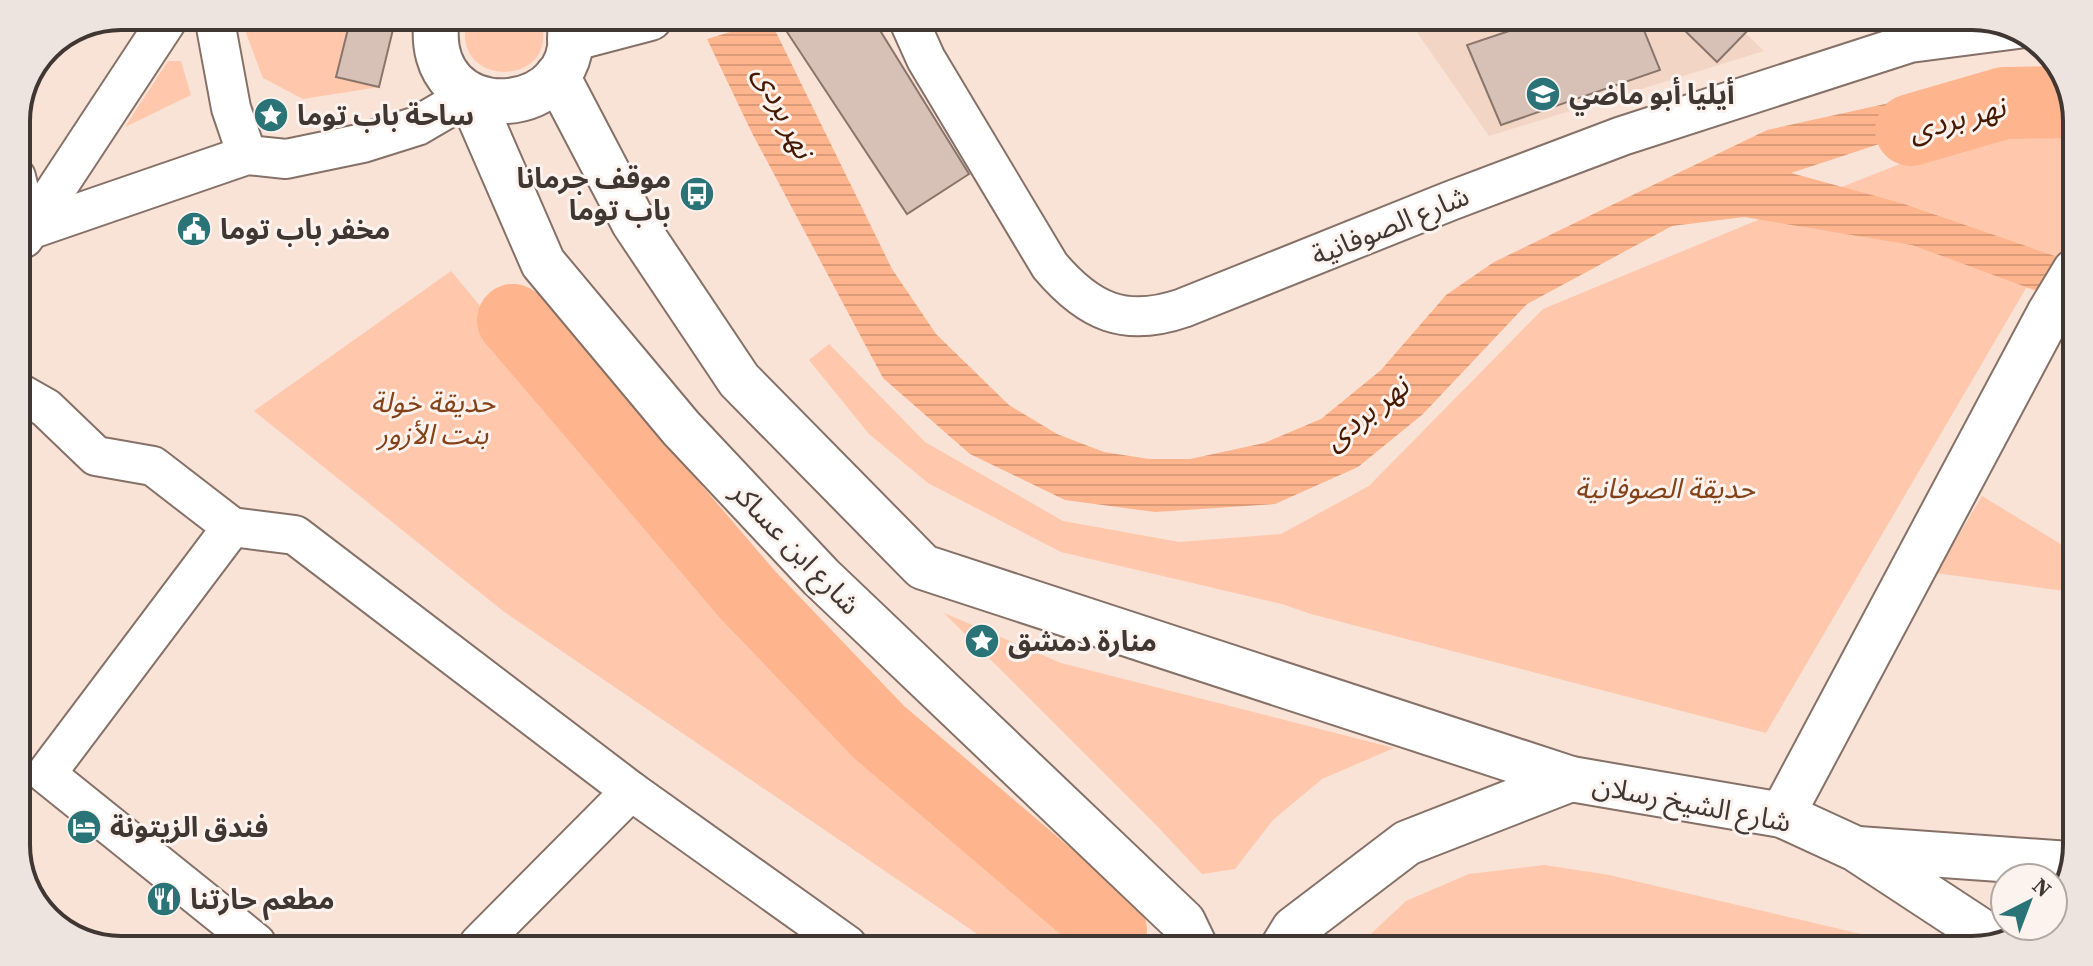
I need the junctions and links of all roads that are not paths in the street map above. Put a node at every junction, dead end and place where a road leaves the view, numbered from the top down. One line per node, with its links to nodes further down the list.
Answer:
1 (161, 30): 11 (street)
2 (217, 30): 10 (street)
3 (435, 30): 9 (main road)
4 (611, 30): 8 (main road)
5 (913, 30): 7 (street, شارع الصوفانية)
6 (1976, 30): 7 (street, شارع الصوفانية)
7 (1902, 33)
8 (565, 44): 9 (main road); 16 (main road, شارع الشيخ رسلان)
9 (470, 95): 10 (street); 25 (main road, شارع ابن عساكر)
10 (247, 155): 12 (street)
11 (30, 228)
12 (30, 236)
13 (2063, 291): 18 (main road)
14 (30, 399): 15 (street)
15 (232, 527): 17 (street); 22 (street)
16 (1571, 779): 18 (main road, شارع الشيخ رسلان); 26 (main road)
17 (631, 791): 23 (street); 24 (street)
18 (1782, 815): 19 (main road, شارع الشيخ رسلان)
19 (1856, 849): 20 (main road); 21 (main road)
20 (2041, 862)
21 (1986, 935)
22 (247, 936)
23 (487, 936)
24 (834, 936)
25 (1190, 936)
26 (1290, 936)

